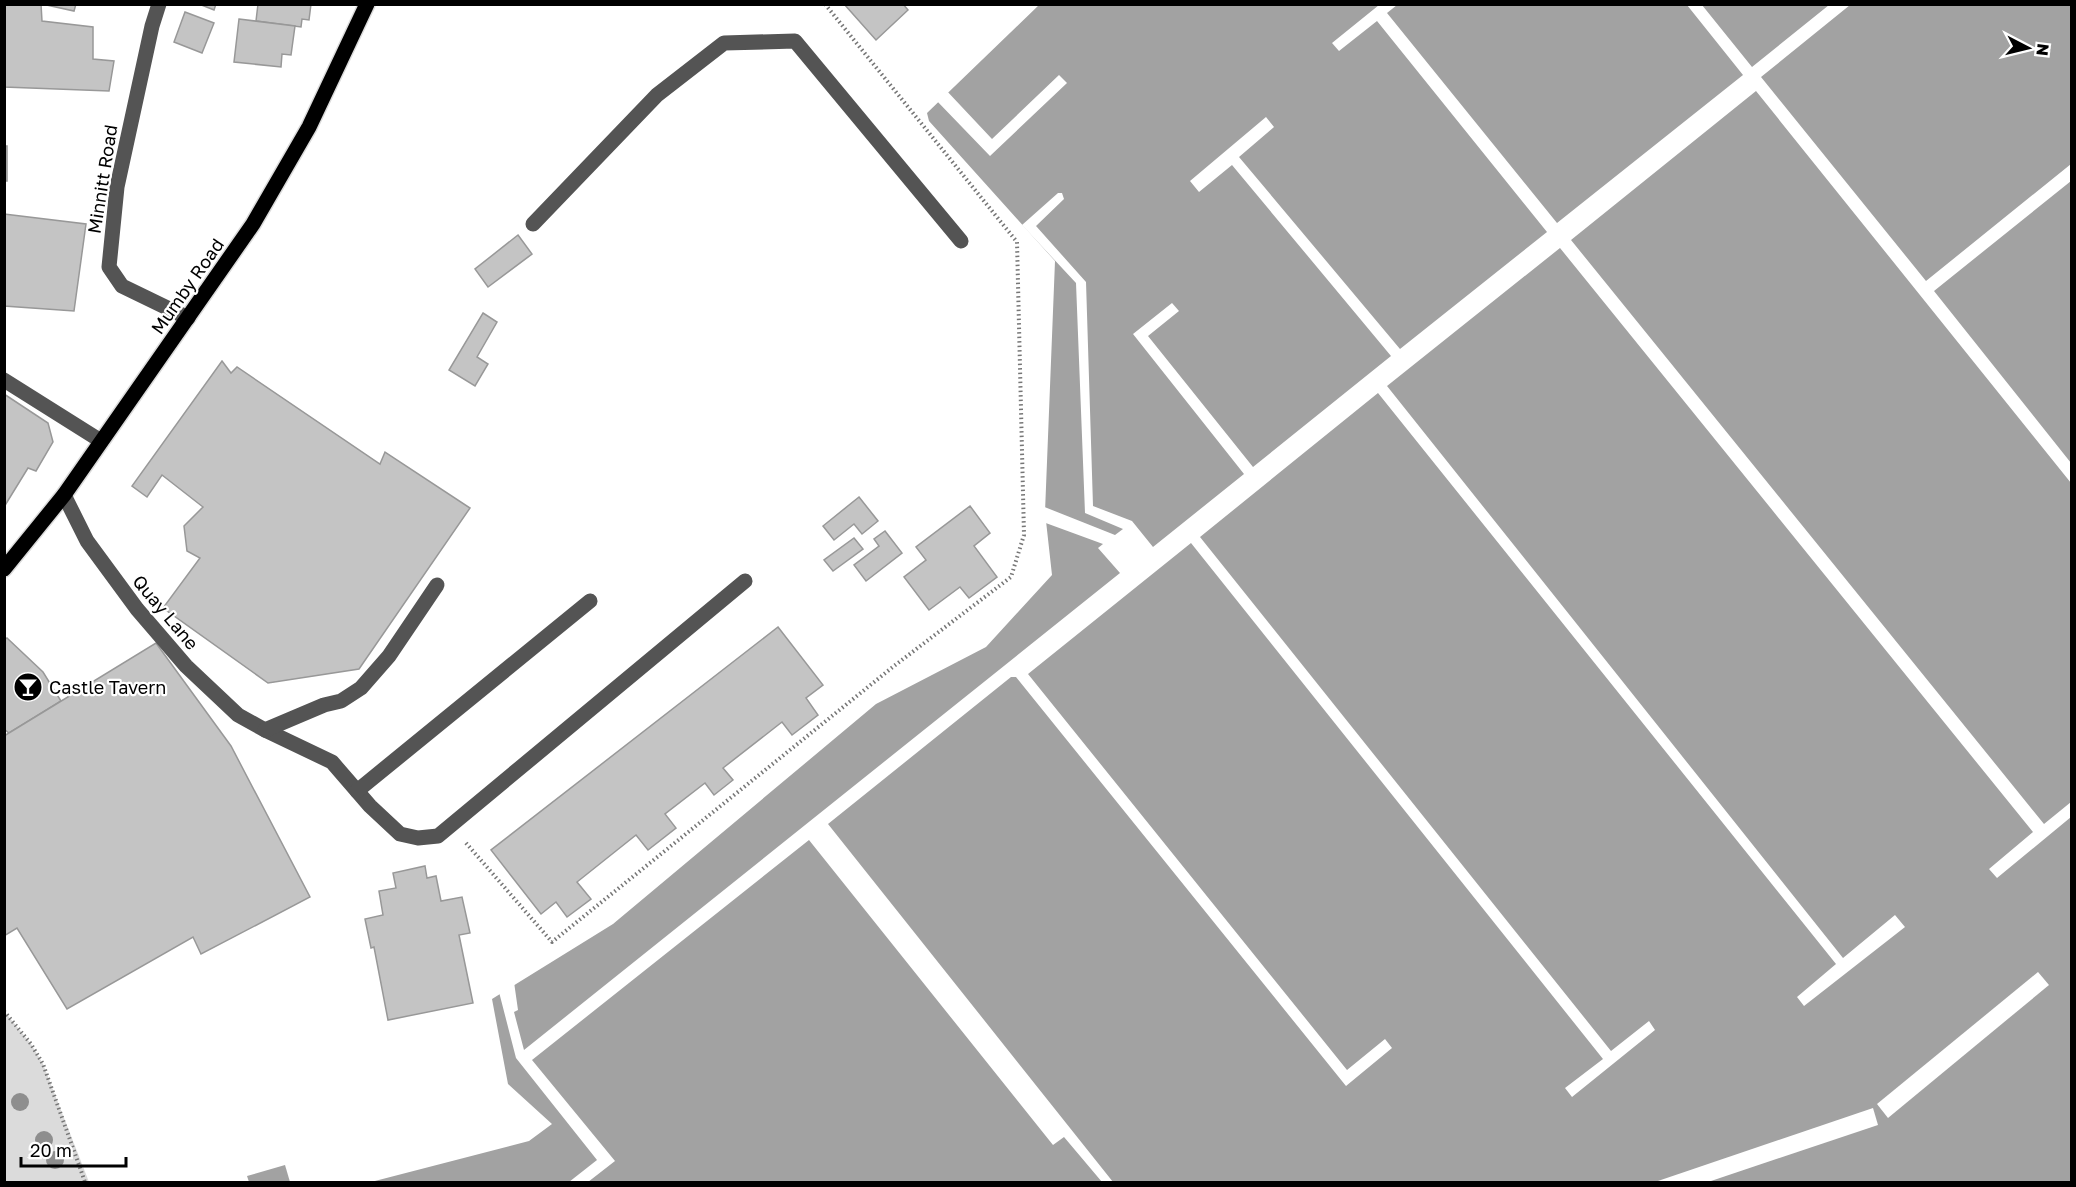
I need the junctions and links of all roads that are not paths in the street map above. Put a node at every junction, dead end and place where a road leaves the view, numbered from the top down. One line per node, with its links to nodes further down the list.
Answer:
1 (159, 4): 5 (street, Minnitt Road)
2 (367, 4): 5 (main road, Mumby Road)
3 (533, 224): 4 (street)
4 (961, 241)
5 (188, 318): 7 (main road, Mumby Road)
6 (4, 380): 7 (street)
7 (101, 441): 8 (main road, Mumby Road)
8 (64, 495): 9 (main road, Mumby Road); 13 (street, Quay Lane)
9 (4, 569)
10 (745, 581): 14 (street, Quay Lane)
11 (437, 585): 13 (street)
12 (590, 601): 14 (street)
13 (265, 730): 14 (street, Quay Lane)
14 (357, 791)

